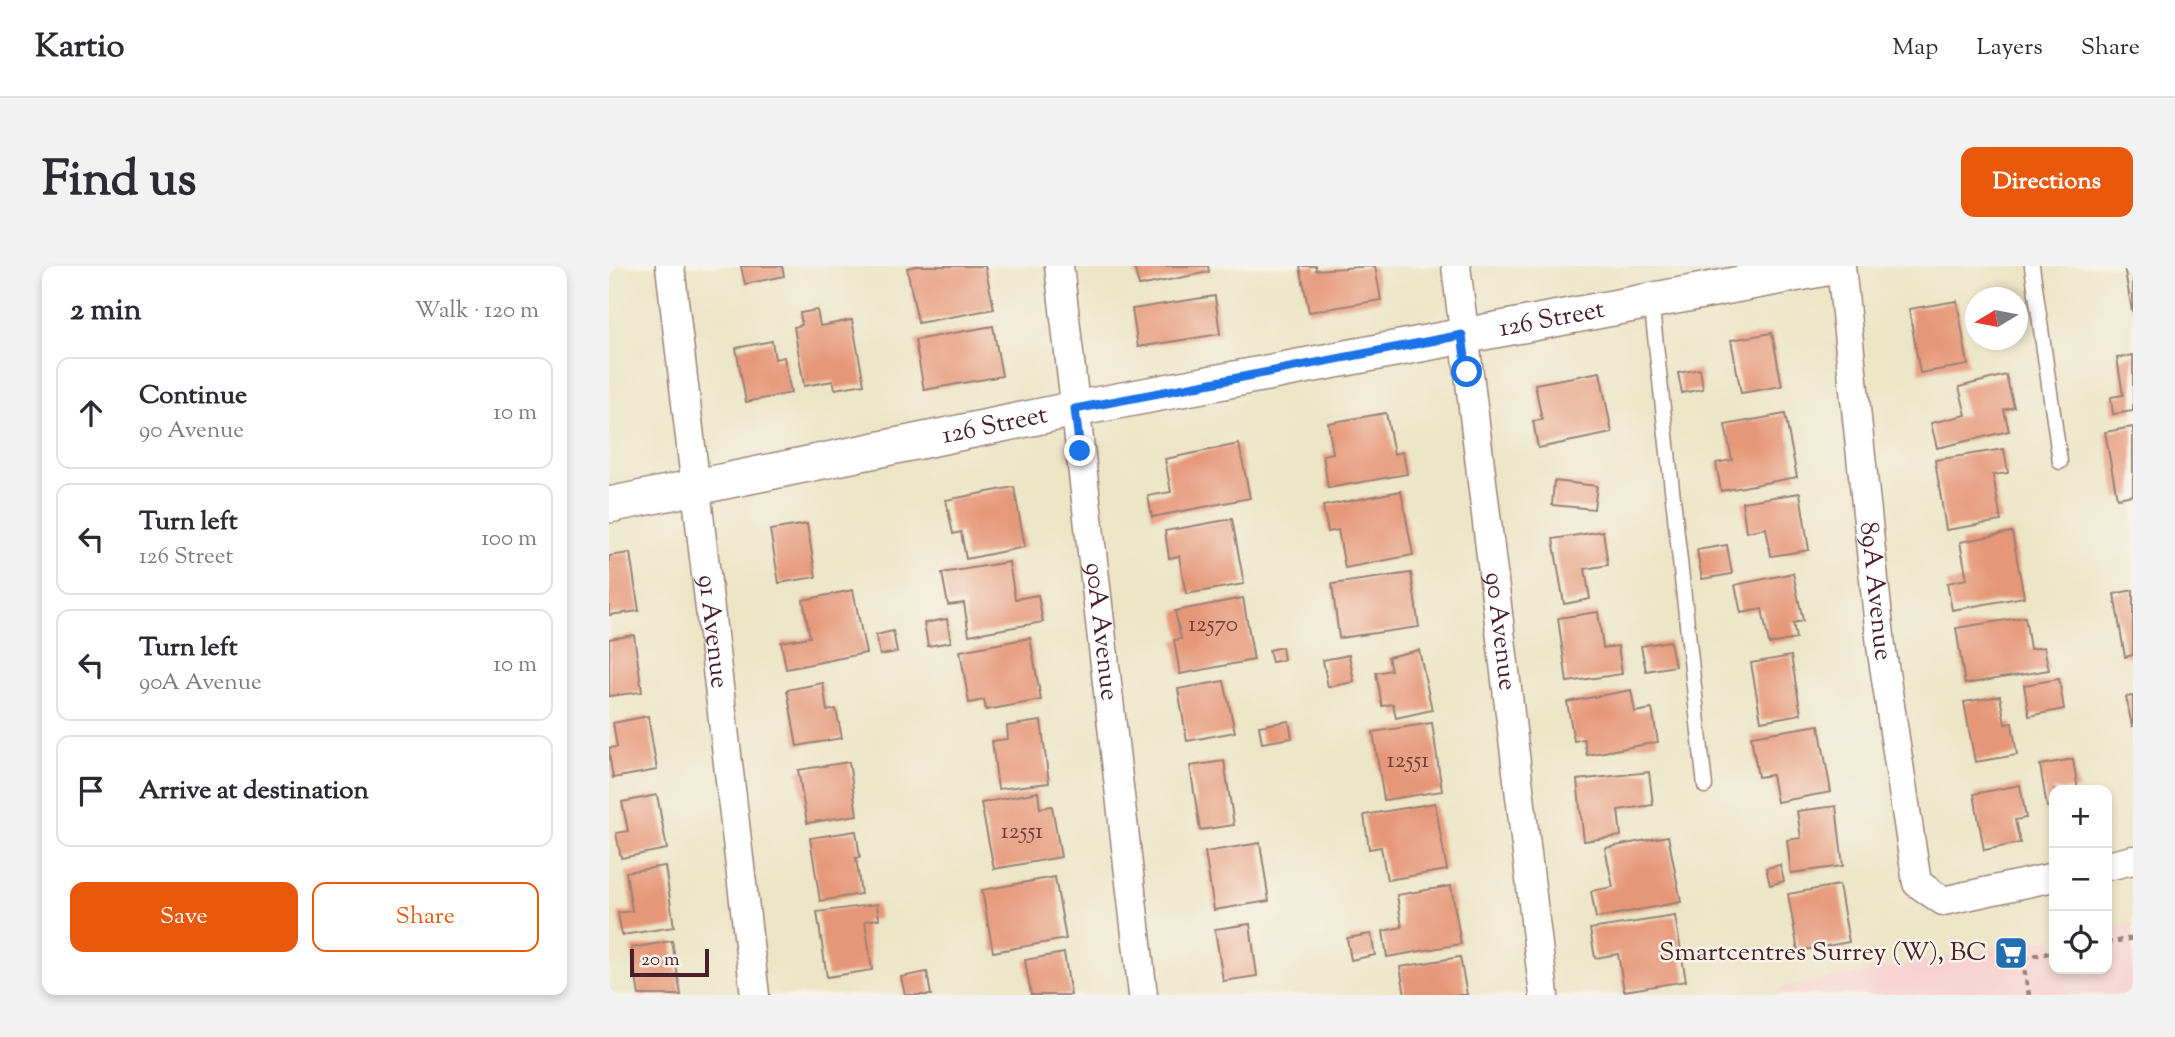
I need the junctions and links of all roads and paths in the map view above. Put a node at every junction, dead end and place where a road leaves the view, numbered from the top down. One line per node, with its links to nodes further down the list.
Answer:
1 (670, 266): 11 (street, 91 Avenue)
2 (1059, 266): 9 (street, 90A Avenue)
3 (1456, 266): 8 (street, 90 Avenue)
4 (1836, 266): 7 (street, 126 Street)
5 (1841, 266): 16 (street, 89A Avenue)
6 (2032, 266): 10 (lane)
7 (1651, 300): 8 (street, 126 Street); 13 (lane)
8 (1462, 335): 9 (street, 126 Street); 22 (street, 90 Avenue)
9 (1075, 409): 11 (street, 126 Street); 21 (street, 90A Avenue)
10 (2060, 462)
11 (695, 489): 12 (street, 126 Street); 20 (street, 91 Avenue)
12 (609, 505)
13 (1705, 786)
14 (2133, 860): 15 (street)
15 (2112, 865)
16 (2049, 878)
17 (2133, 938): 18 (path)
18 (2112, 942)
19 (2049, 953): 23 (path)
20 (755, 995)
21 (1143, 995)
22 (1544, 995)
23 (2029, 995)

